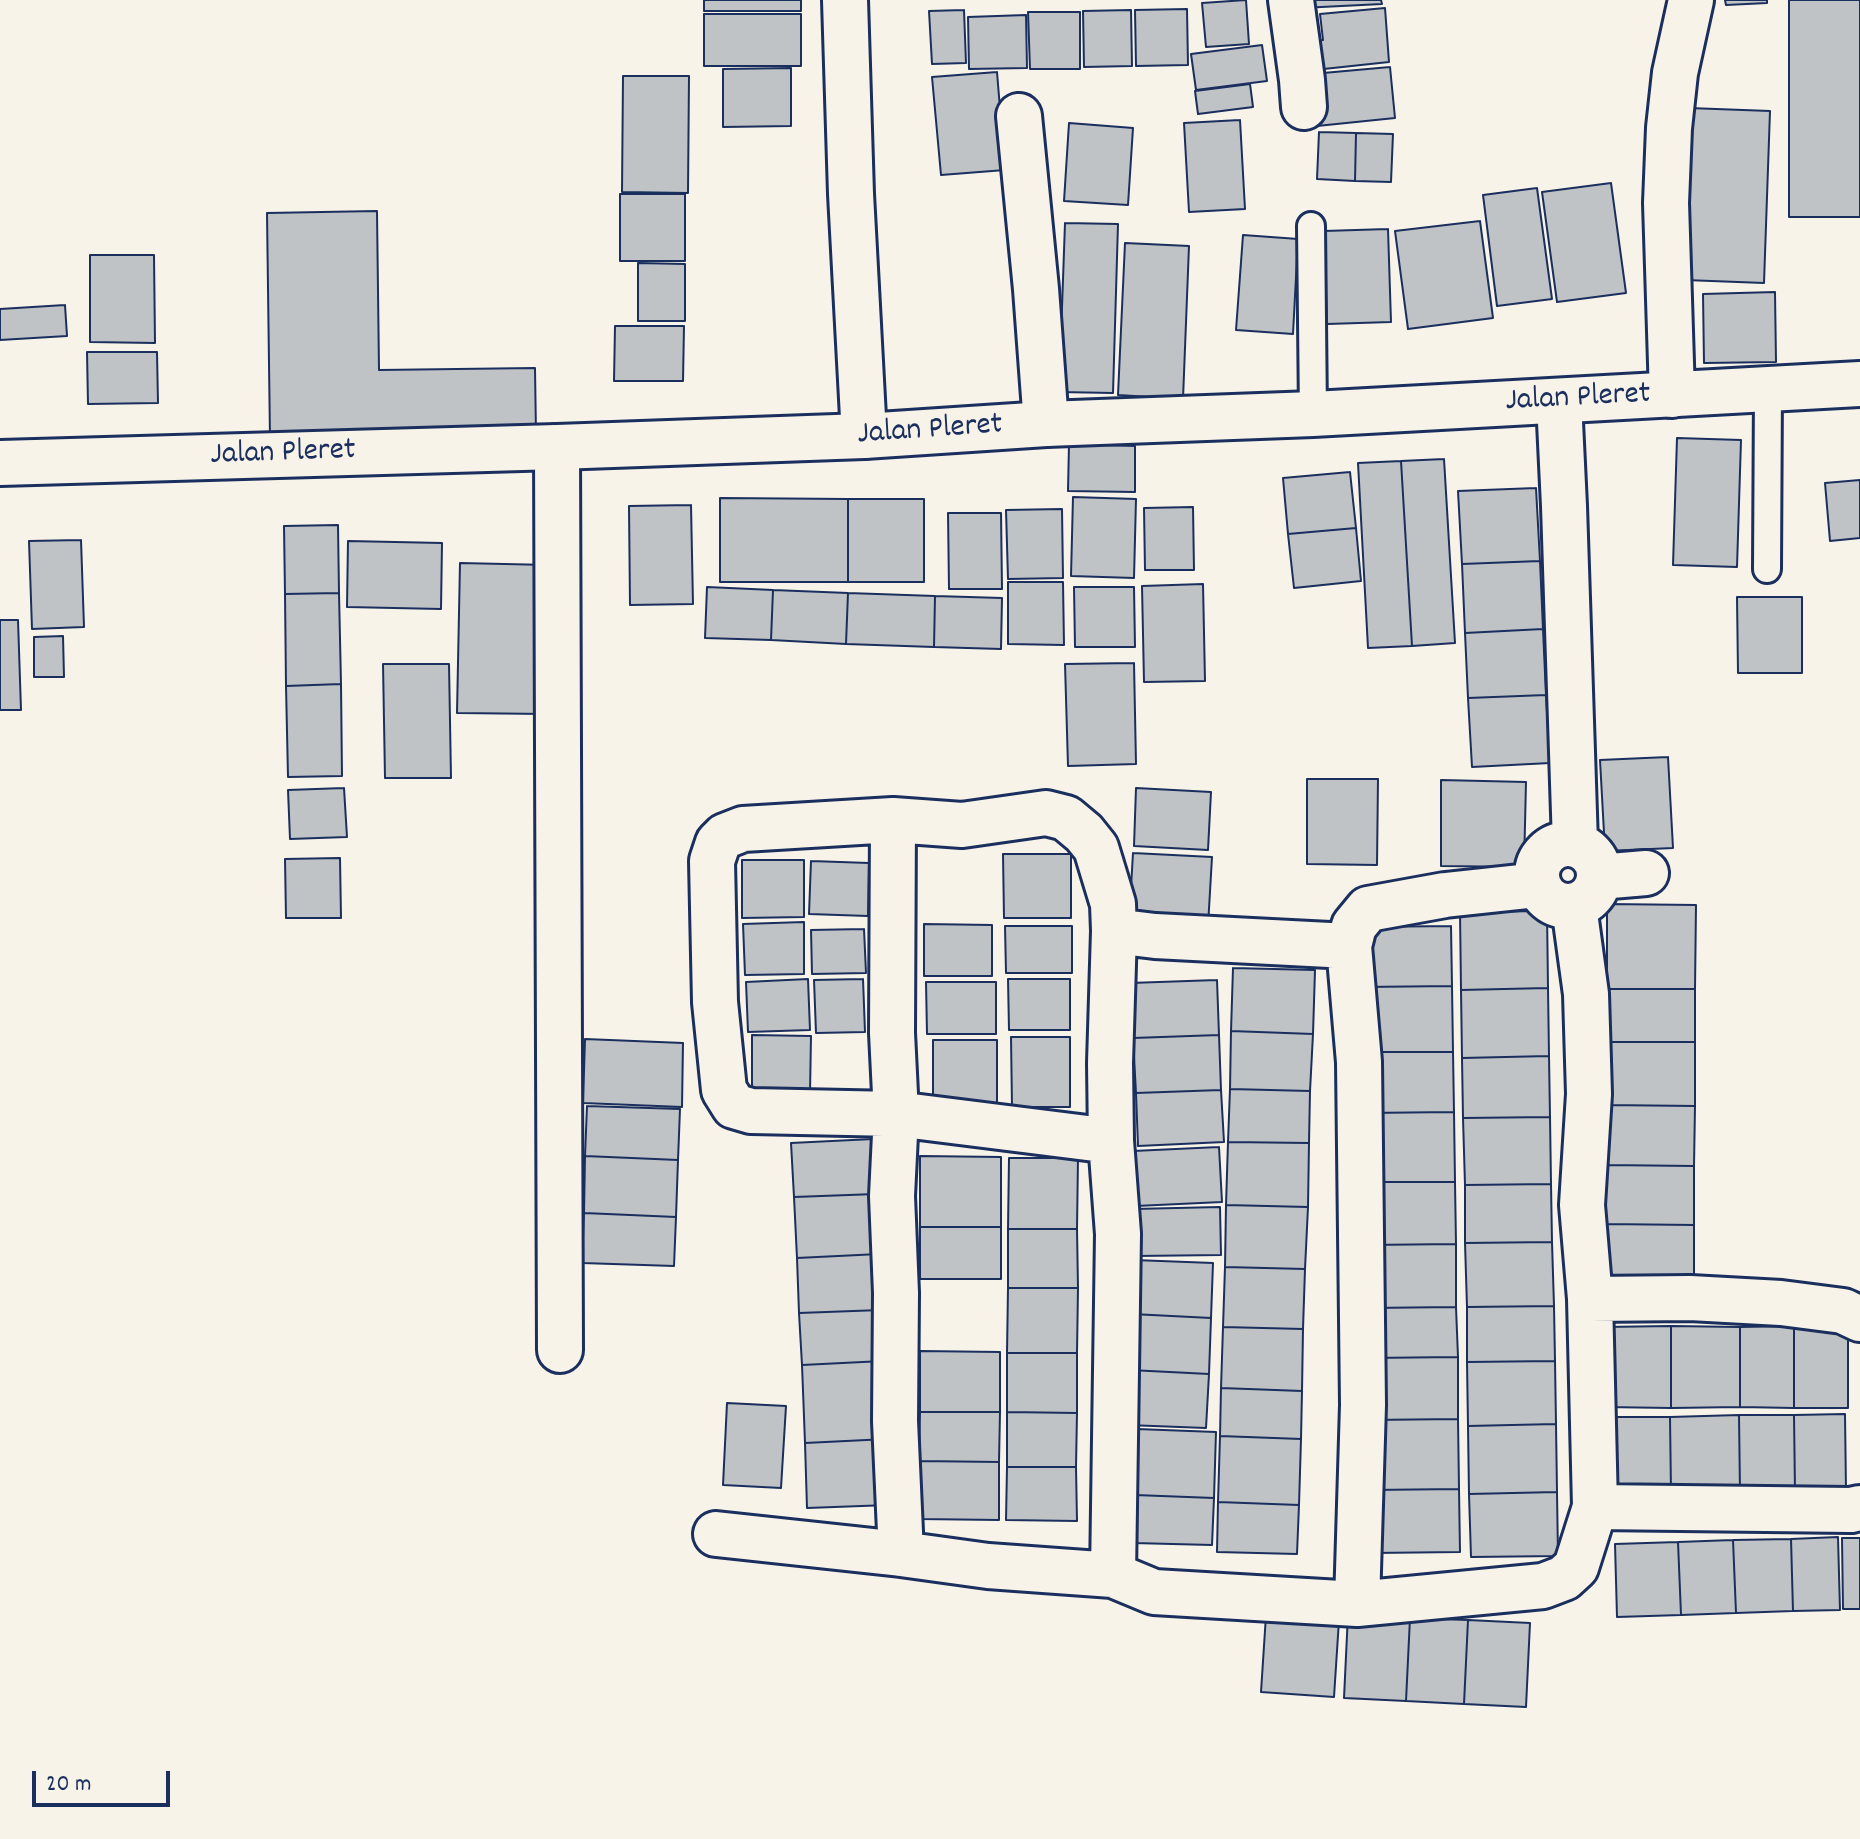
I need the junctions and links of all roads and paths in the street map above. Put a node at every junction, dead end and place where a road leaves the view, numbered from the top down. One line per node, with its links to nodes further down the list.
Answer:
1 (845, 0): 13 (street)
2 (1291, 0): 4 (street)
3 (1691, 0): 9 (street)
4 (1304, 107)
5 (1019, 116): 12 (street)
6 (1311, 226): 11 (lane)
7 (1860, 384): 8 (street, Jalan Pleret)
8 (1768, 389): 9 (street, Jalan Pleret); 16 (lane)
9 (1672, 395): 10 (street, Jalan Pleret)
10 (1559, 401): 11 (street, Jalan Pleret); 19 (street)
11 (1313, 414): 12 (street, Jalan Pleret)
12 (1046, 424): 13 (street, Jalan Pleret)
13 (864, 436): 14 (street, Jalan Pleret)
14 (557, 447): 15 (street, Jalan Pleret); 26 (street)
15 (0, 463)
16 (1767, 569)
17 (893, 820): 20 (street); 22 (street); 22 (street)
18 (1646, 873): 19 (street)
19 (1572, 878): 21 (street); 24 (street)
20 (1114, 931): 21 (street); 23 (street)
21 (1349, 946): 32 (street)
22 (896, 1114): 23 (street); 30 (street)
23 (1111, 1141): 31 (street)
24 (1590, 1299): 25 (street); 27 (street)
25 (1860, 1319)
26 (560, 1350)
27 (1595, 1507): 28 (street); 32 (street)
28 (1860, 1508)
29 (716, 1534): 30 (street)
30 (901, 1554): 31 (street)
31 (1113, 1575): 32 (street)
32 (1357, 1604)

